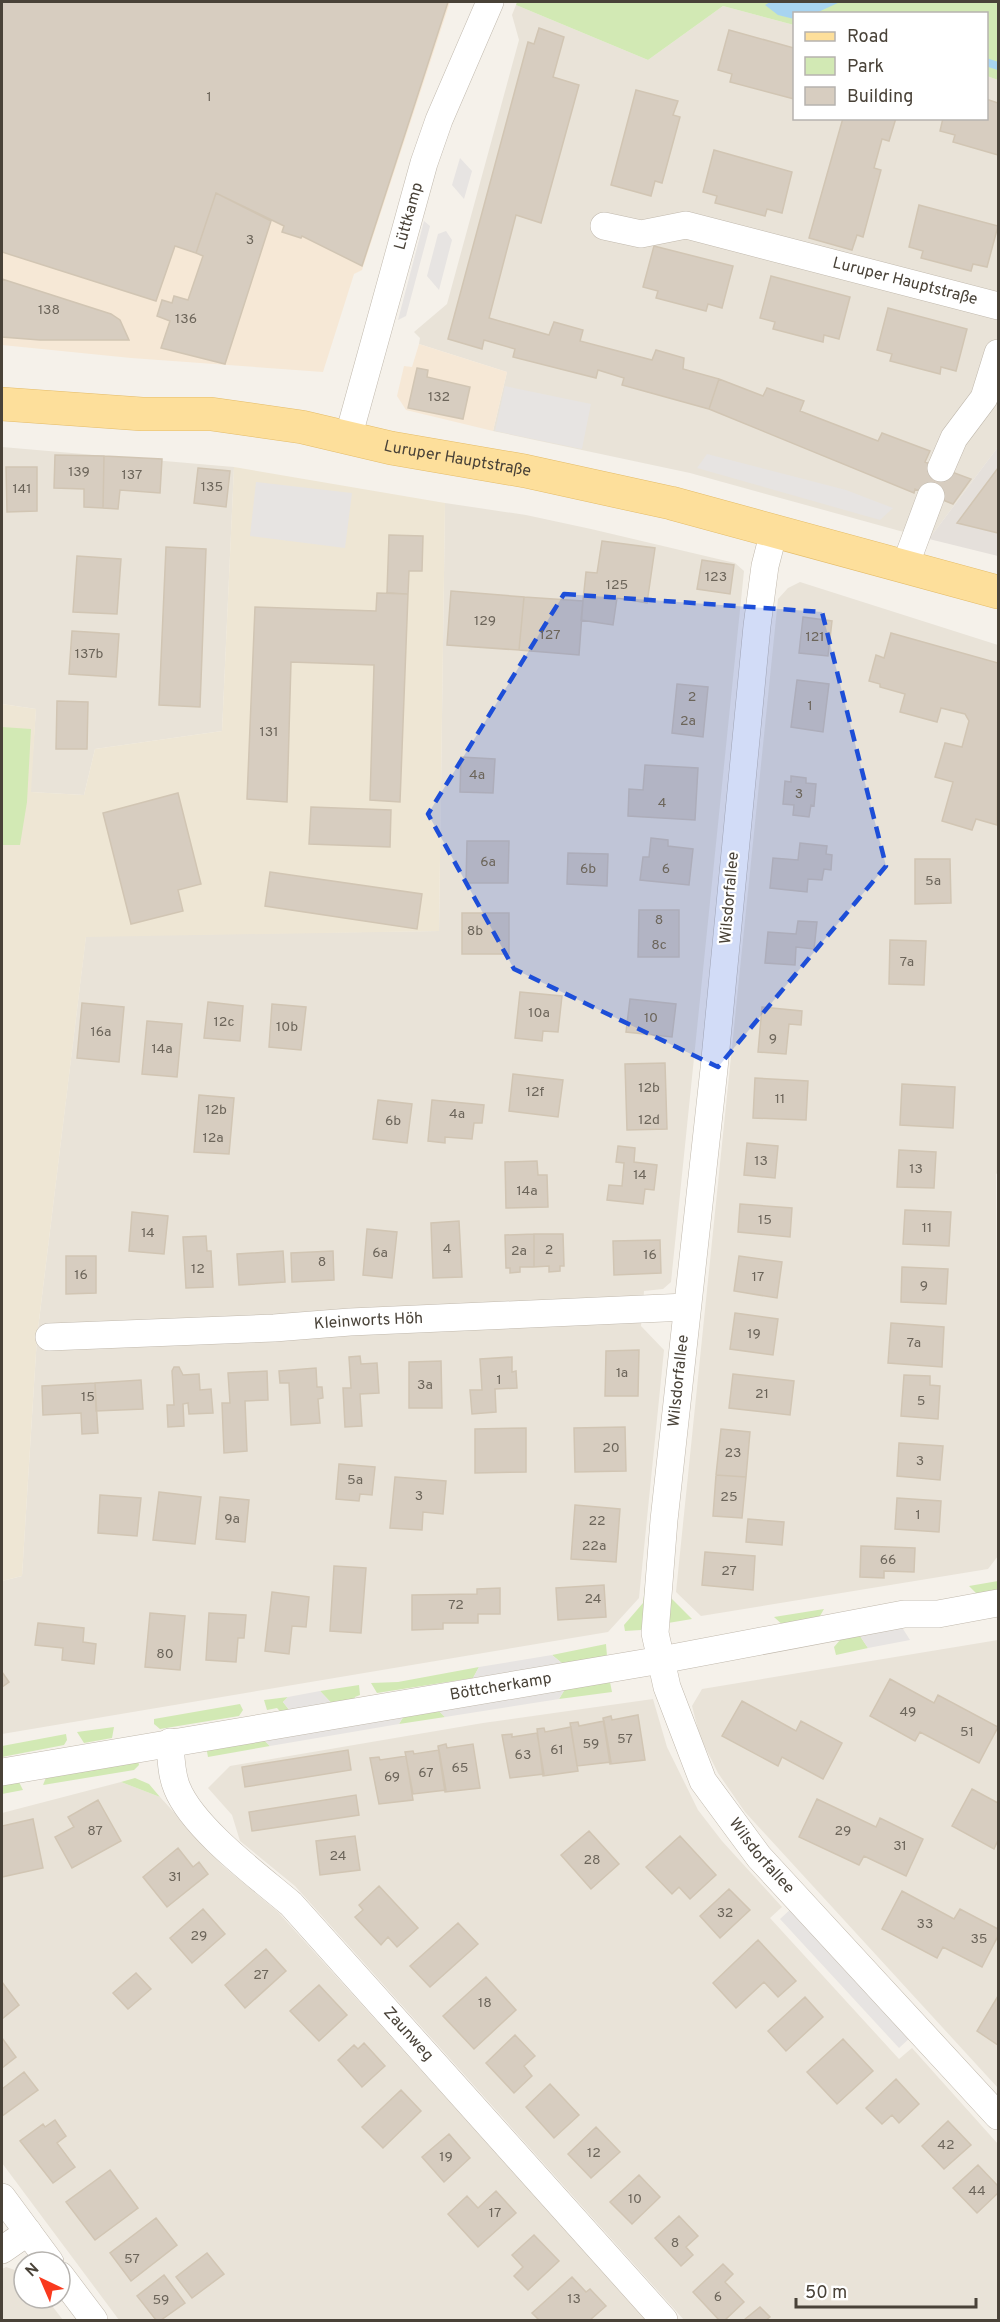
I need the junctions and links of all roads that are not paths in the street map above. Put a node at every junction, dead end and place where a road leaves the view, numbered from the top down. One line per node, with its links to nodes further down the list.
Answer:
1 (490, 2): 6 (street, Lüttkamp)
2 (603, 226): 3 (street, Luruper Hauptstraße)
3 (999, 306)
4 (999, 353): 7 (street)
5 (2, 404): 6 (main road, Luruper Hauptstraße)
6 (348, 438): 9 (main road, Luruper Hauptstraße)
7 (941, 468)
8 (931, 496): 10 (street)
9 (774, 531): 10 (main road, Luruper Hauptstraße); 12 (street, Wilsdorfallee)
10 (904, 566): 11 (main road, Luruper Hauptstraße)
11 (999, 592)
12 (687, 1306): 13 (street, Kleinworts Höh); 15 (street, Wilsdorfallee)
13 (49, 1337)
14 (999, 1603): 15 (street, Böttcherkamp)
15 (661, 1660): 16 (street, Böttcherkamp); 18 (street, Wilsdorfallee)
16 (170, 1742): 17 (street, Böttcherkamp); 25 (street, Zaunweg)
17 (2, 1772)
18 (999, 2116)
19 (2, 2196): 20 (street)
20 (28, 2232): 21 (street); 22 (street)
21 (2, 2250)
22 (41, 2250)
23 (72, 2291): 24 (street)
24 (94, 2320)
25 (664, 2320)

